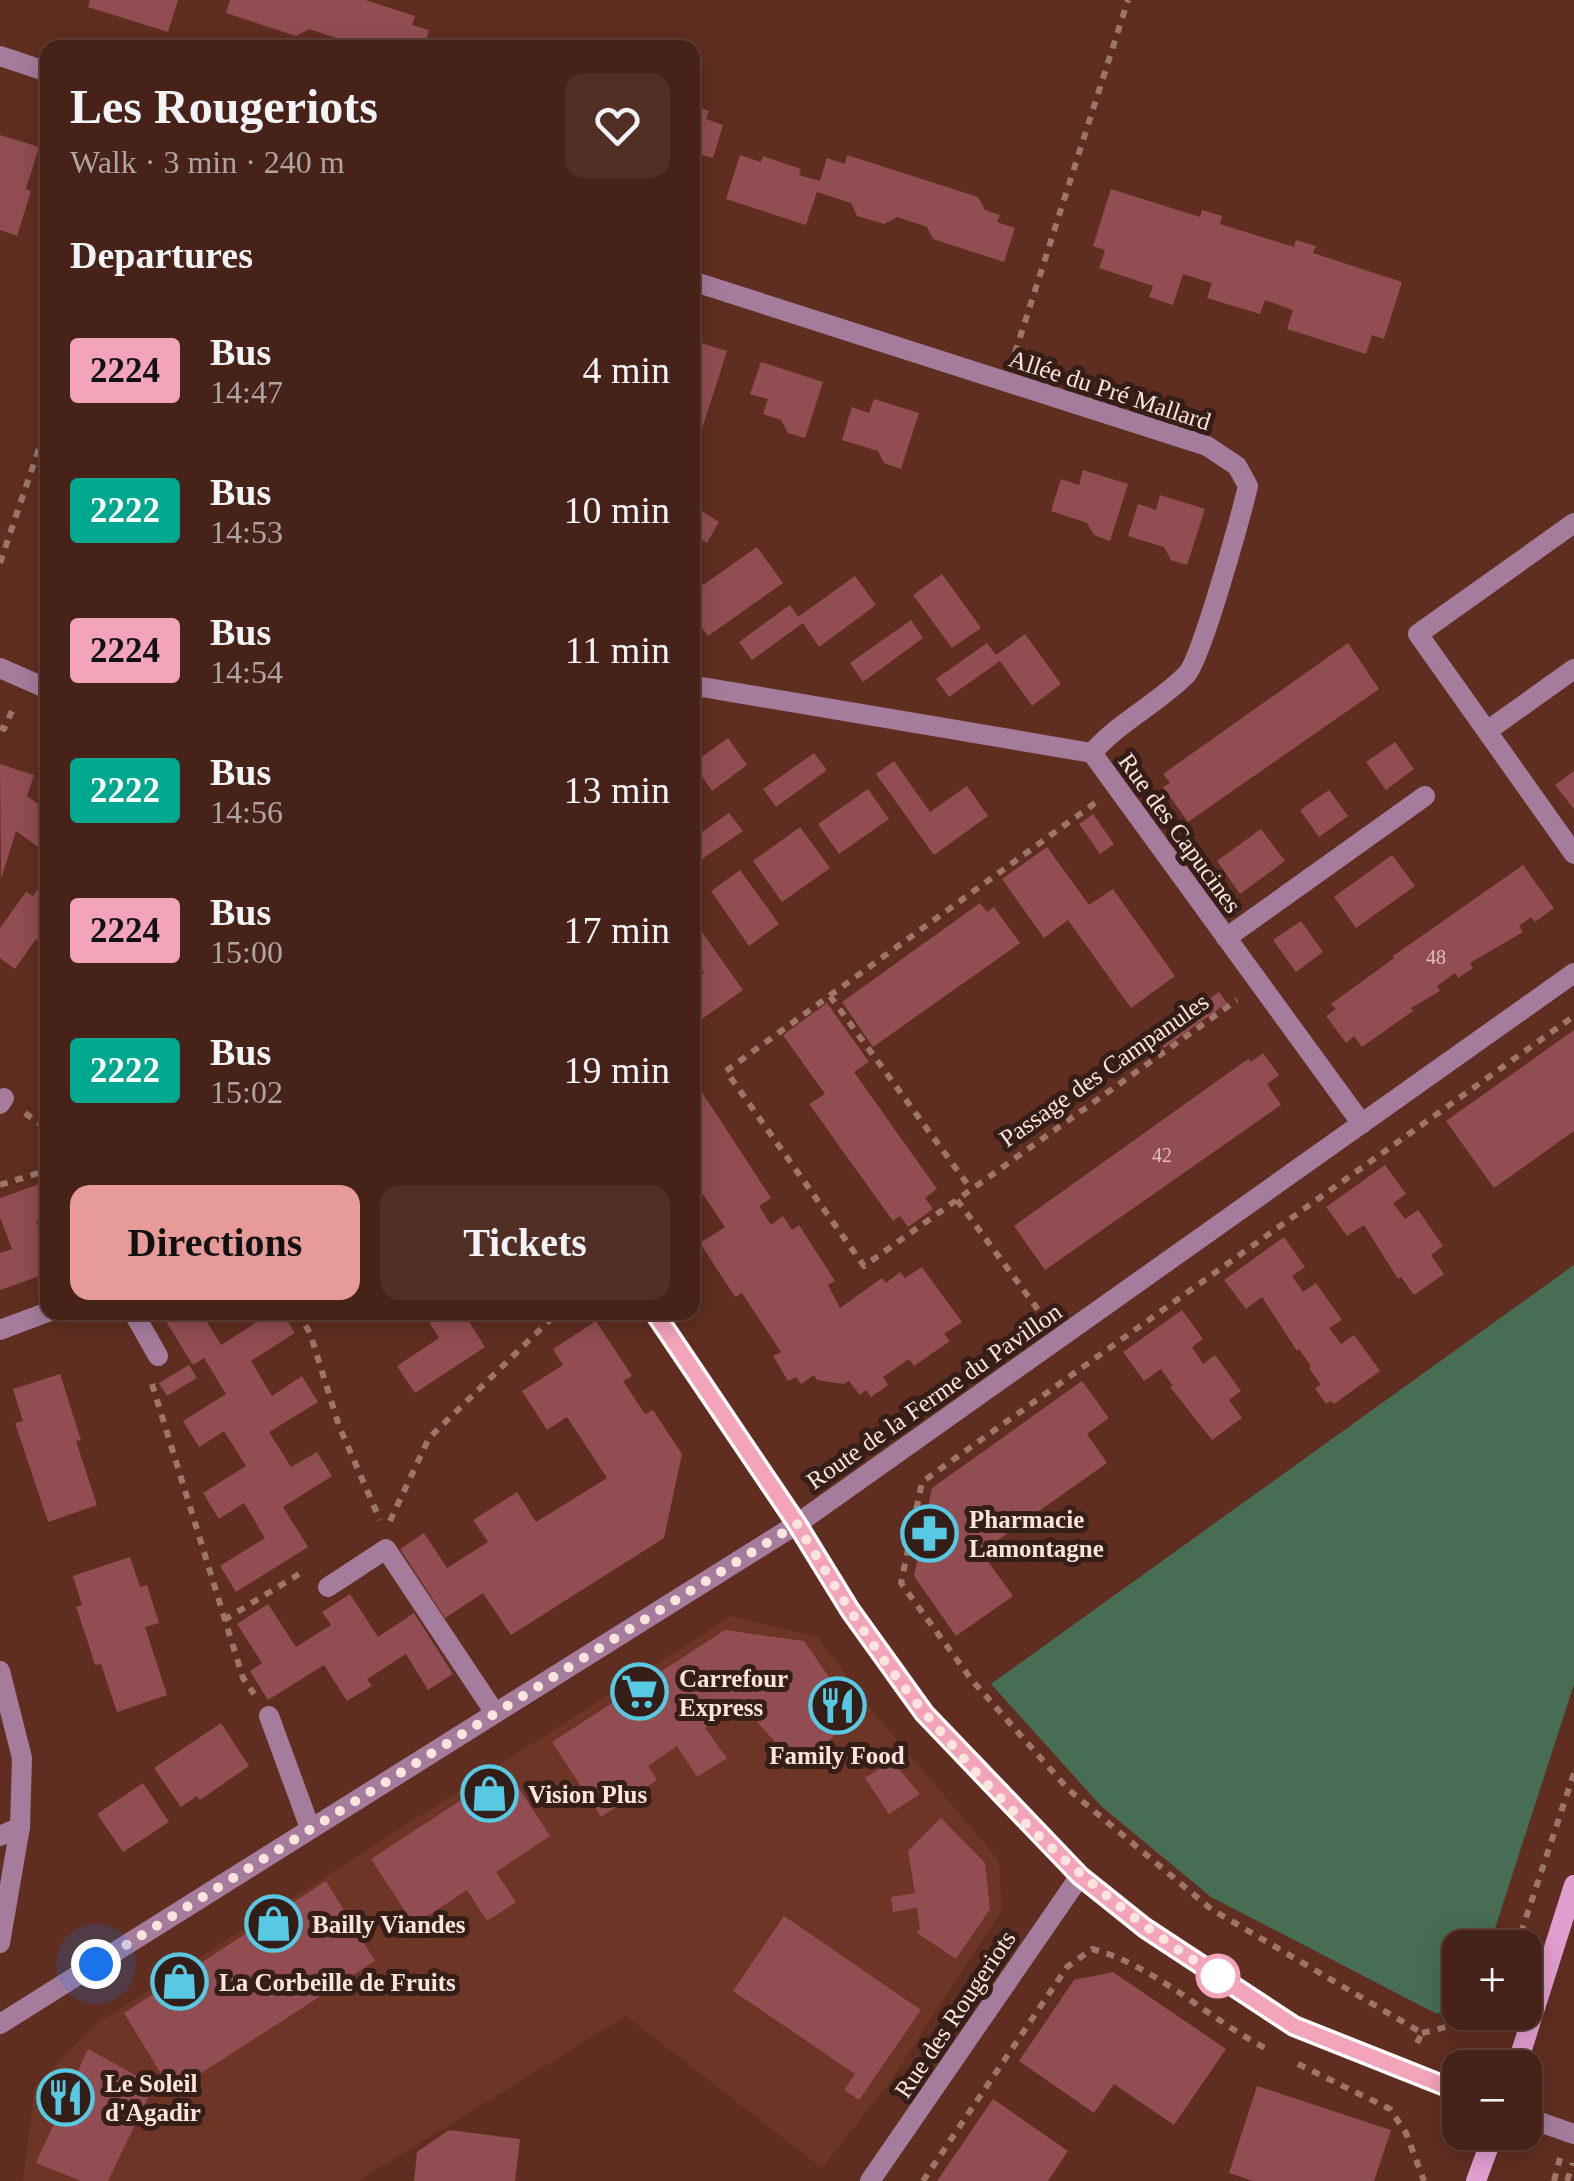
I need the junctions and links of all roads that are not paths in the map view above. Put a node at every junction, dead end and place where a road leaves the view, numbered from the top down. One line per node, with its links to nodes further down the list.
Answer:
1 (0, 56): 2 (street)
2 (40, 69)
3 (700, 285): 10 (street, Allée du Pré Mallard)
4 (1574, 523): 9 (street)
5 (0, 668): 7 (street)
6 (1574, 669): 9 (street)
7 (40, 686)
8 (700, 688): 10 (street, Rue des Capucines)
9 (1487, 731): 12 (street)
10 (1092, 753): 13 (street, Rue des Capucines)
11 (1426, 796): 13 (street)
12 (1574, 854)
13 (1226, 938): 15 (street, Rue des Capucines)
14 (1574, 973): 15 (street, Route de la Ferme du Pavillon)
15 (1362, 1124): 21 (street, Route de la Ferme du Pavillon)
16 (40, 1315): 19 (street)
17 (138, 1320): 20 (street)
18 (659, 1320): 21 (street)
19 (0, 1330)
20 (158, 1356)
21 (797, 1524): 24 (street, Route de la Ferme du Pavillon); 28 (street)
22 (328, 1587): 24 (street)
23 (0, 1671): 27 (street)
24 (495, 1713): 26 (street, Route de la Ferme du Pavillon)
25 (270, 1716): 26 (street)
26 (310, 1828): 31 (street, Route de la Ferme du Pavillon)
27 (10, 1831): 30 (street)
28 (1080, 1876): 33 (street); 37 (street, Rue des Rougeriots)
29 (1574, 1885): 32 (main road)
30 (0, 1943)
31 (0, 2024)
32 (1522, 2050)
33 (1442, 2085)
34 (1542, 2123): 35 (street)
35 (1574, 2134)
36 (1487, 2150): 38 (main road)
37 (870, 2181)
38 (1476, 2181)

